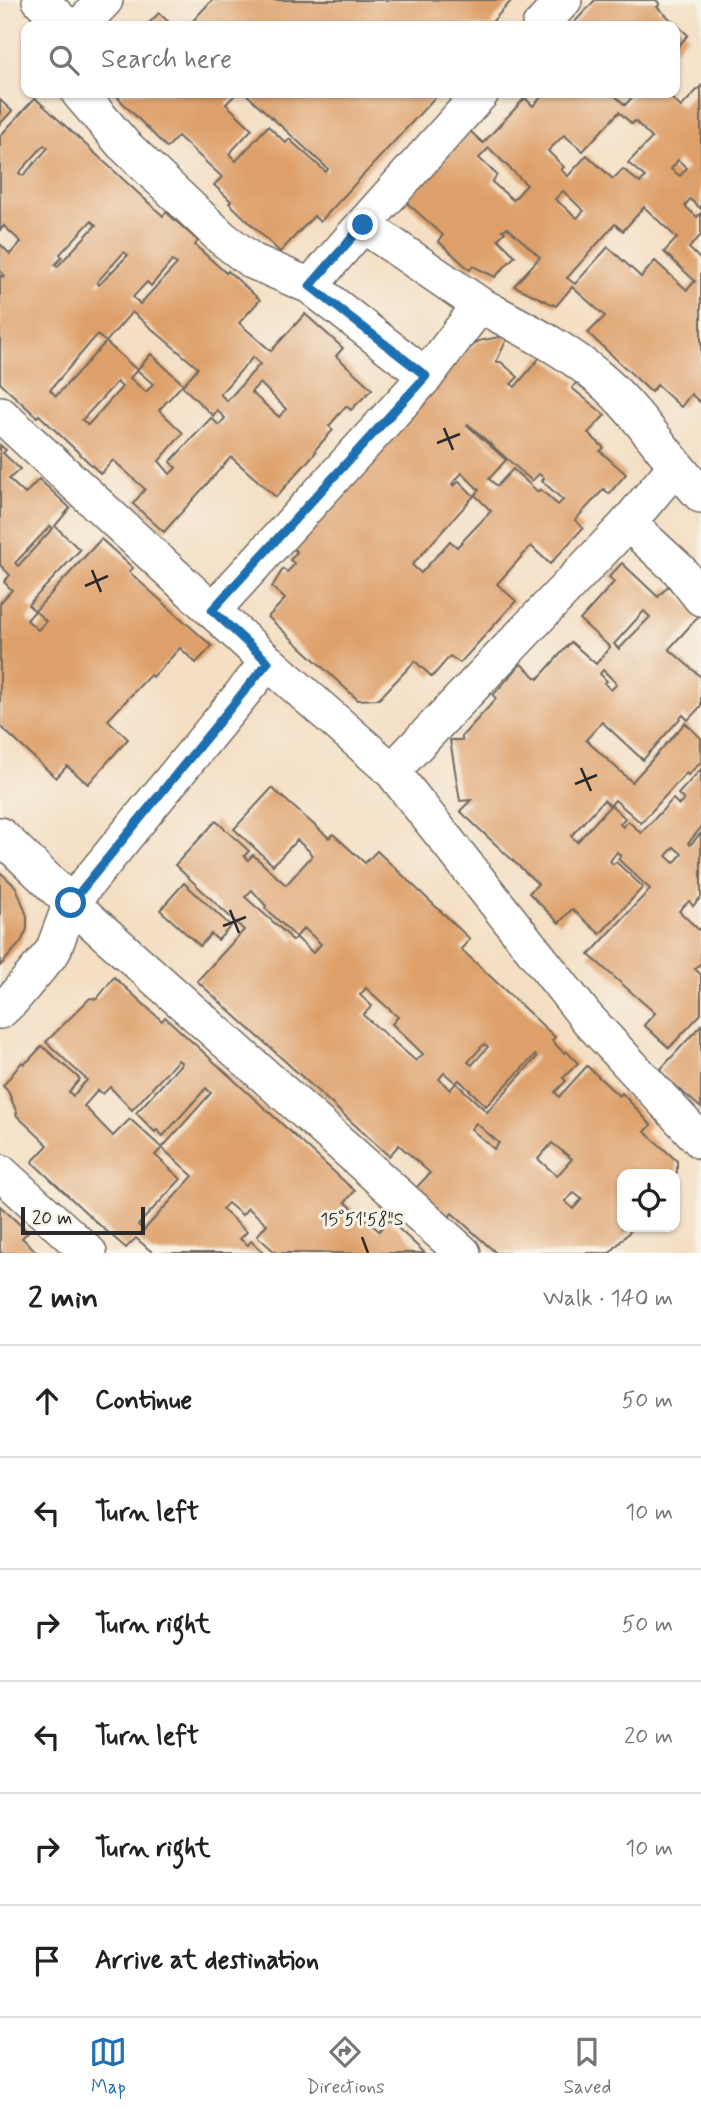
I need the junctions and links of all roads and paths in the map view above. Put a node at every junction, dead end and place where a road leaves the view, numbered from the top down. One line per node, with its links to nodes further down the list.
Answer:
1 (40, 0): 4 (street)
2 (105, 0): 5 (street)
3 (564, 0): 6 (street)
4 (62, 21)
5 (85, 21)
6 (545, 21)
7 (83, 98): 10 (street)
8 (477, 98): 9 (street)
9 (363, 225): 10 (street); 11 (street)
10 (310, 286): 12 (street)
11 (480, 306): 12 (street); 14 (street)
12 (426, 376): 18 (street)
13 (0, 414): 18 (street)
14 (675, 467): 15 (street); 16 (street)
15 (701, 495)
16 (628, 523): 17 (street); 20 (street)
17 (701, 598)
18 (212, 610): 19 (street)
19 (268, 662): 20 (street); 22 (street)
20 (392, 771): 24 (street)
21 (0, 835): 22 (street)
22 (71, 903): 23 (street); 27 (street)
23 (0, 1011)
24 (701, 1141)
25 (0, 1172): 26 (street)
26 (89, 1253)
27 (463, 1253)

